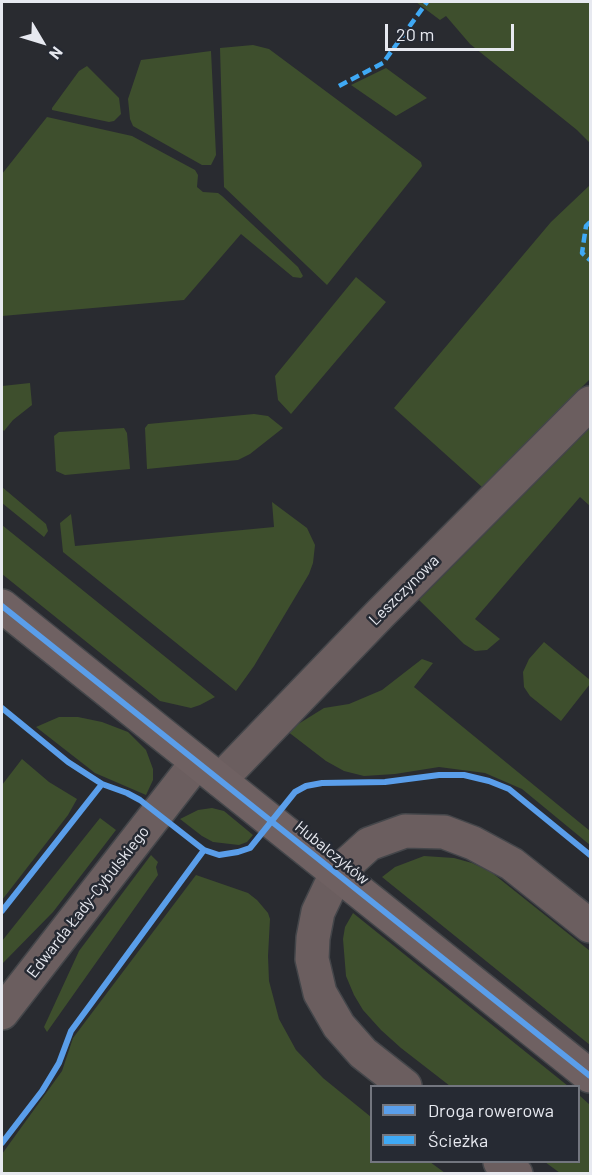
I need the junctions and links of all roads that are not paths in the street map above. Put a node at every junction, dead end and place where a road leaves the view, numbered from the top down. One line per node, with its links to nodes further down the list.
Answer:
1 (591, 404): 3 (street, Leszczynowa)
2 (2, 606): 3 (street, Hubalczyków)
3 (209, 771): 4 (street, Hubalczyków); 6 (street, Edwarda Łady-Cybulskiego)
4 (336, 874): 5 (street, Hubalczyków); 7 (street, Hubalczyków); 8 (street, Hubalczyków)
5 (591, 926)
6 (2, 1013)
7 (591, 1076)
8 (404, 1085)
9 (503, 1163): 10 (street)
10 (516, 1173)

